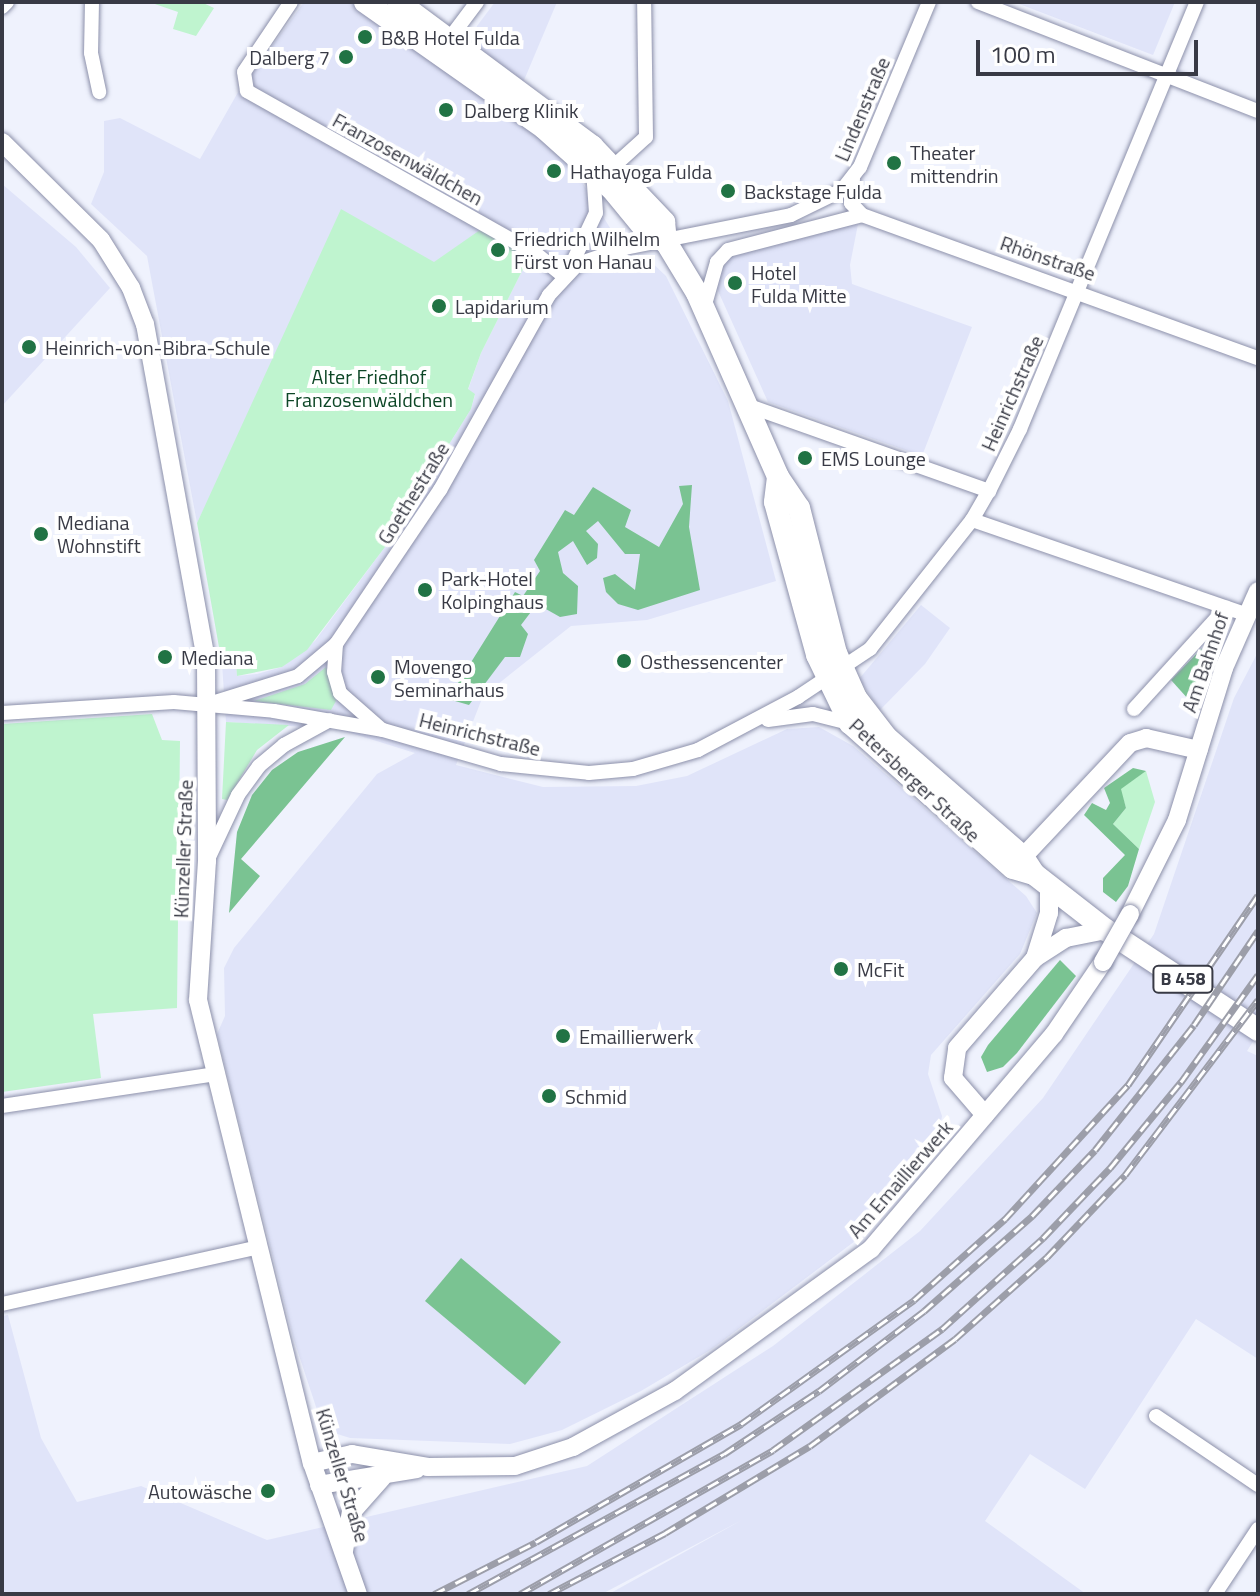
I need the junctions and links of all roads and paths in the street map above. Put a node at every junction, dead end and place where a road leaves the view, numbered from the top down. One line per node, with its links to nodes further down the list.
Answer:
1 (7, 2): 11 (street)
2 (92, 2): 14 (street)
3 (291, 2): 21 (street, Franzosenwäldchen)
4 (365, 2): 12 (main road, B 458)
5 (398, 2): 12 (main road, B 458)
6 (477, 2): 12 (street)
7 (644, 2): 17 (street)
8 (929, 2): 18 (street, Lindenstraße)
9 (978, 2): 13 (street)
10 (1197, 2): 13 (street, Heinrichstraße)
11 (2, 7)
12 (443, 47): 17 (main road, B 458)
13 (1167, 77): 15 (street); 22 (street, Heinrichstraße)
14 (99, 92)
15 (1258, 111)
16 (2, 142): 33 (main road, Künzeller Straße)
17 (603, 169): 20 (main road, B 458); 21 (street, Goethestraße)
18 (853, 179): 19 (street); 20 (street, Lindenstraße)
19 (862, 215): 22 (street, Rhönstraße); 23 (street)
20 (666, 242): 21 (street, Goethestraße); 23 (main road, Petersberger Straße / B 458)
21 (565, 277): 31 (street, Goethestraße)
22 (1078, 289): 24 (street, Rhönstraße); 26 (street, Heinrichstraße)
23 (704, 309): 25 (main road, Petersberger Straße / B 458)
24 (1258, 358)
25 (749, 406): 26 (street); 32 (main road, Petersberger Straße / B 458)
26 (989, 491): 27 (street, Heinrichstraße)
27 (972, 520): 29 (street); 32 (street, Heinrichstraße)
28 (1258, 591): 30 (main road, Am Bahnhof)
29 (1226, 608): 30 (street); 34 (street, Am Bahnhof)
30 (1245, 614): 40 (main road, Am Bahnhof)
31 (336, 644): 33 (street, Goethestraße); 39 (street)
32 (834, 675): 37 (street, Heinrichstraße); 38 (main road, Petersberger Straße / B 458); 42 (main road, Petersberger Straße / B 458)
33 (208, 705): 35 (street); 36 (street, Heinrichstraße); 41 (main road, Künzeller Straße)
34 (1134, 709)
35 (2, 713)
36 (330, 720): 39 (street, Heinrichstraße); 41 (street)
37 (756, 722): 38 (street, Heinrichstraße); 39 (street, Heinrichstraße)
38 (850, 723): 42 (main road, Petersberger Straße / B 458)
39 (383, 730)
40 (1199, 750): 42 (main road); 48 (main road, Am Emaillierwerk, bridge)
41 (207, 861): 46 (main road, Künzeller Straße)
42 (1035, 873): 43 (main road, Petersberger Straße / B 458); 44 (main road)
43 (1106, 930): 44 (main road); 45 (main road, Petersberger Straße / B 458)
44 (1035, 958): 48 (main road)
45 (1258, 1030)
46 (216, 1074): 47 (street); 49 (main road, Künzeller Straße)
47 (2, 1106)
48 (985, 1115): 53 (main road, Am Emaillierwerk)
49 (260, 1247): 50 (street); 52 (main road, Künzeller Straße)
50 (2, 1304)
51 (1156, 1416): 56 (street)
52 (312, 1463): 53 (main road, Am Emaillierwerk); 55 (main road, Künzeller Straße)
53 (428, 1467): 54 (main road, Am Emaillierwerk)
54 (382, 1478): 55 (main road, Am Emaillierwerk); 58 (main road)
55 (319, 1485): 58 (main road, Künzeller Straße)
56 (1258, 1485)
57 (1258, 1529): 60 (street)
58 (344, 1554): 59 (main road, Künzeller Straße)
59 (358, 1593)
60 (1215, 1594)

